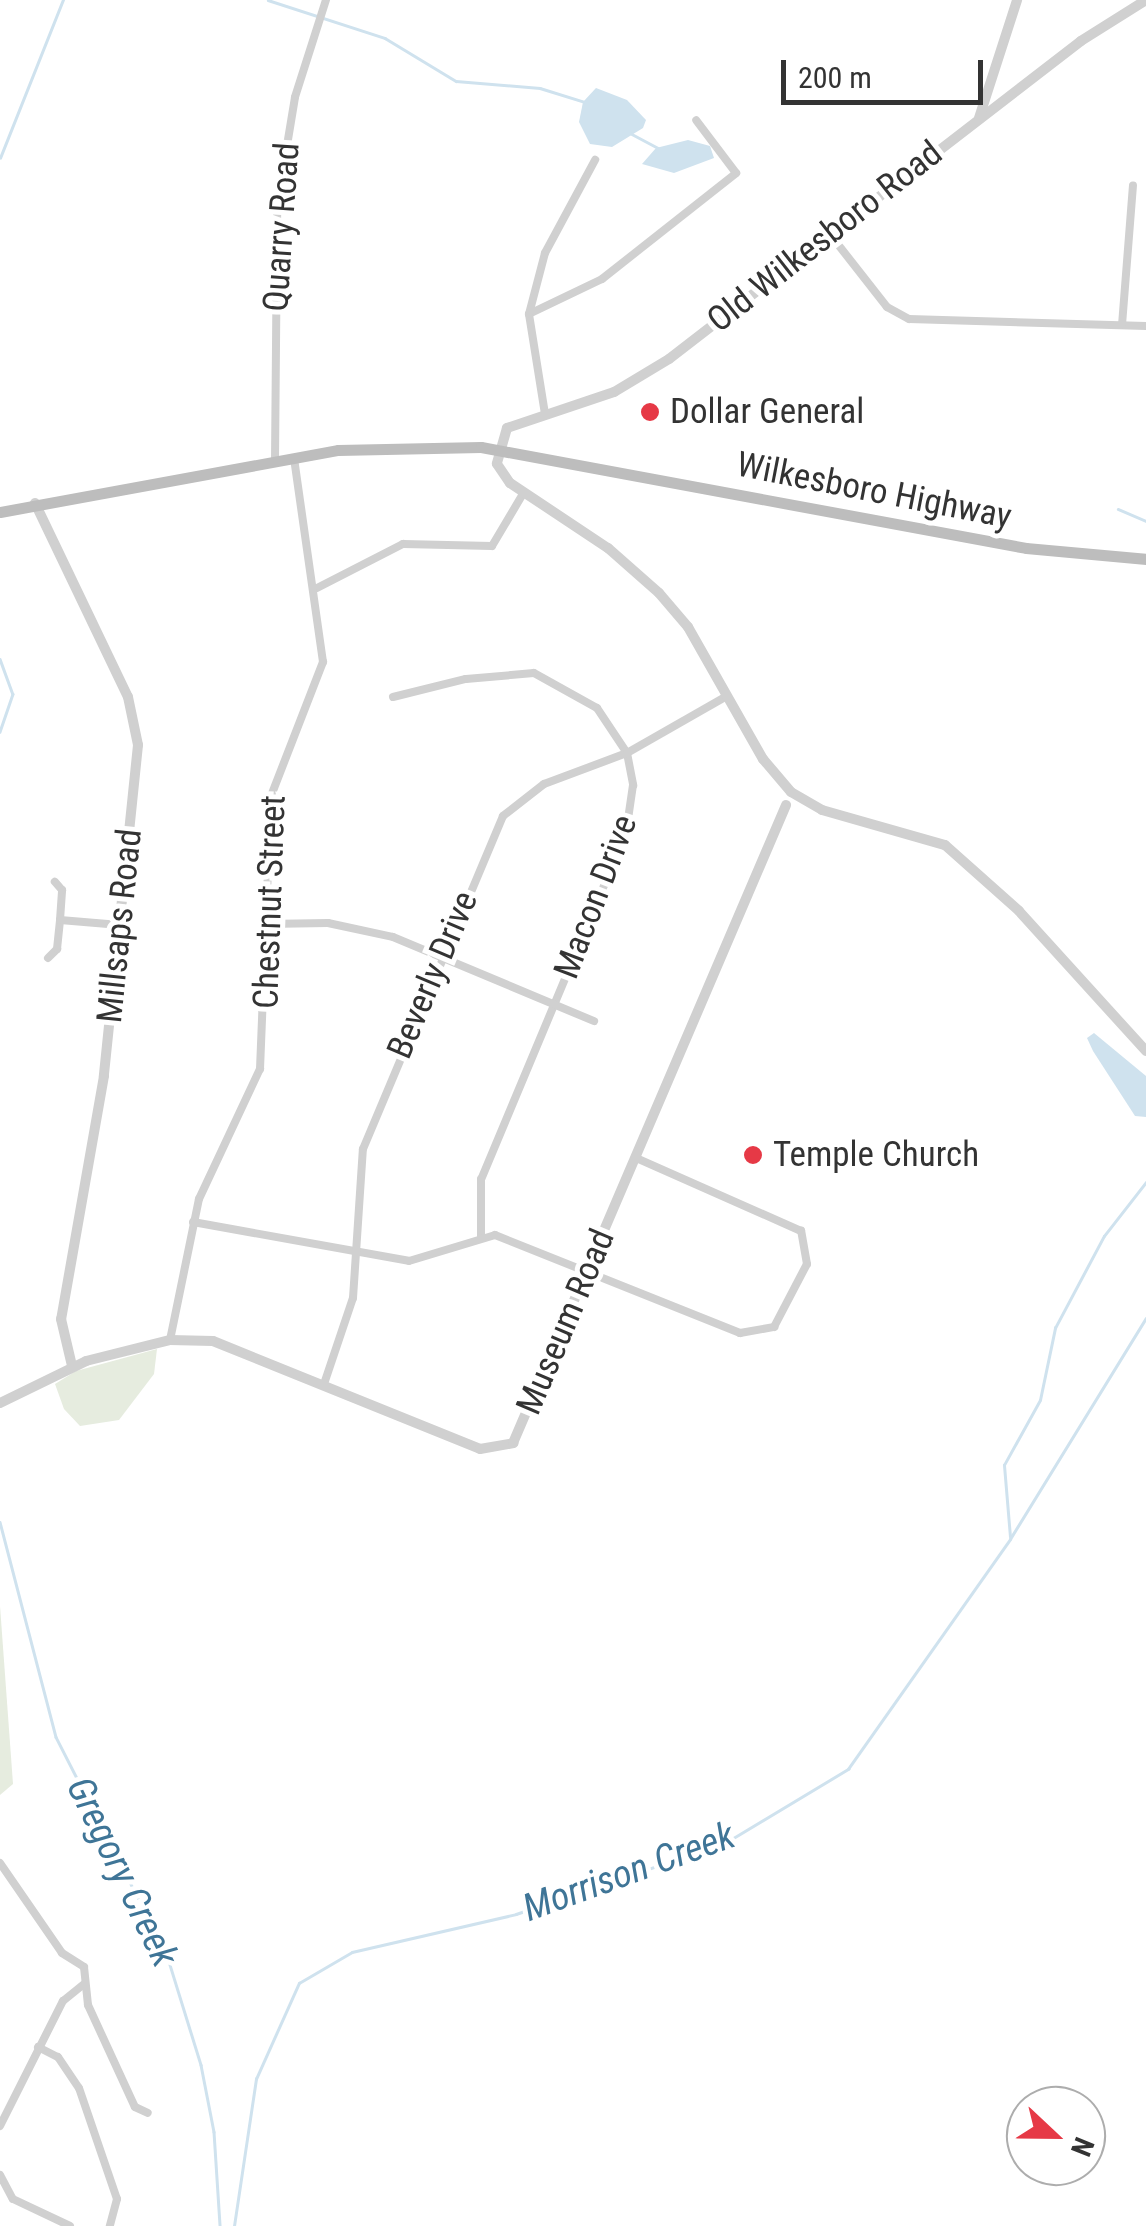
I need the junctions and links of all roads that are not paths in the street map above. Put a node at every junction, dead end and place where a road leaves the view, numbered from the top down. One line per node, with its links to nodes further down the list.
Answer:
1 (326, 0): 15 (street, Quarry Road)
2 (1017, 0): 4 (street)
3 (1146, 0): 4 (street, Old Wilkesboro Road)
4 (978, 119): 8 (street, Old Wilkesboro Road)
5 (696, 120): 9 (street)
6 (595, 160): 9 (street)
7 (1133, 185): 10 (street)
8 (829, 233): 10 (street); 12 (street, Old Wilkesboro Road)
9 (529, 314): 12 (street)
10 (1122, 325): 11 (street)
11 (1146, 326)
12 (545, 414): 13 (street, Old Wilkesboro Road)
13 (498, 449): 14 (main road, Wilkesboro Highway); 16 (street); 19 (main road, Wilkesboro Highway)
14 (294, 458): 15 (main road, Wilkesboro Highway); 20 (street, Chestnut Street)
15 (275, 460): 17 (main road, Wilkesboro Highway)
16 (524, 492): 20 (street); 21 (street)
17 (35, 503): 18 (main road, Wilkesboro Highway); 29 (street, Millsaps Road)
18 (0, 512)
19 (1146, 559)
20 (317, 588): 28 (street, Chestnut Street)
21 (727, 696): 23 (street, Beverly Drive); 24 (street)
22 (392, 698): 23 (street, Macon Drive)
23 (627, 753): 30 (street, Beverly Drive); 32 (street, Macon Drive)
24 (791, 792): 25 (street); 34 (street)
25 (786, 805): 35 (street, Museum Road)
26 (55, 882): 27 (street)
27 (60, 920): 29 (street); 31 (street)
28 (266, 924): 30 (street); 36 (street, Chestnut Street)
29 (120, 925): 41 (street, Millsaps Road)
30 (442, 954): 32 (street); 38 (street, Beverly Drive)
31 (48, 958)
32 (555, 1003): 33 (street); 37 (street, Macon Drive)
33 (594, 1021)
34 (1146, 1051)
35 (636, 1158): 39 (street, Museum Road); 39 (street)
36 (193, 1222): 38 (street); 40 (street, Chestnut Street)
37 (481, 1236): 38 (street); 39 (street)
38 (359, 1252): 42 (street, Beverly Drive)
39 (590, 1267): 42 (street, Museum Road)
40 (170, 1340): 41 (street, Museum Road); 42 (street, Museum Road)
41 (72, 1366): 43 (street, Museum Road)
42 (324, 1384)
43 (0, 1404)
44 (0, 1864): 45 (street)
45 (84, 1984): 46 (street); 47 (street)
46 (38, 2047): 48 (street); 51 (street)
47 (148, 2113)
48 (0, 2126)
49 (0, 2175): 50 (street)
50 (70, 2226)
51 (110, 2226)

